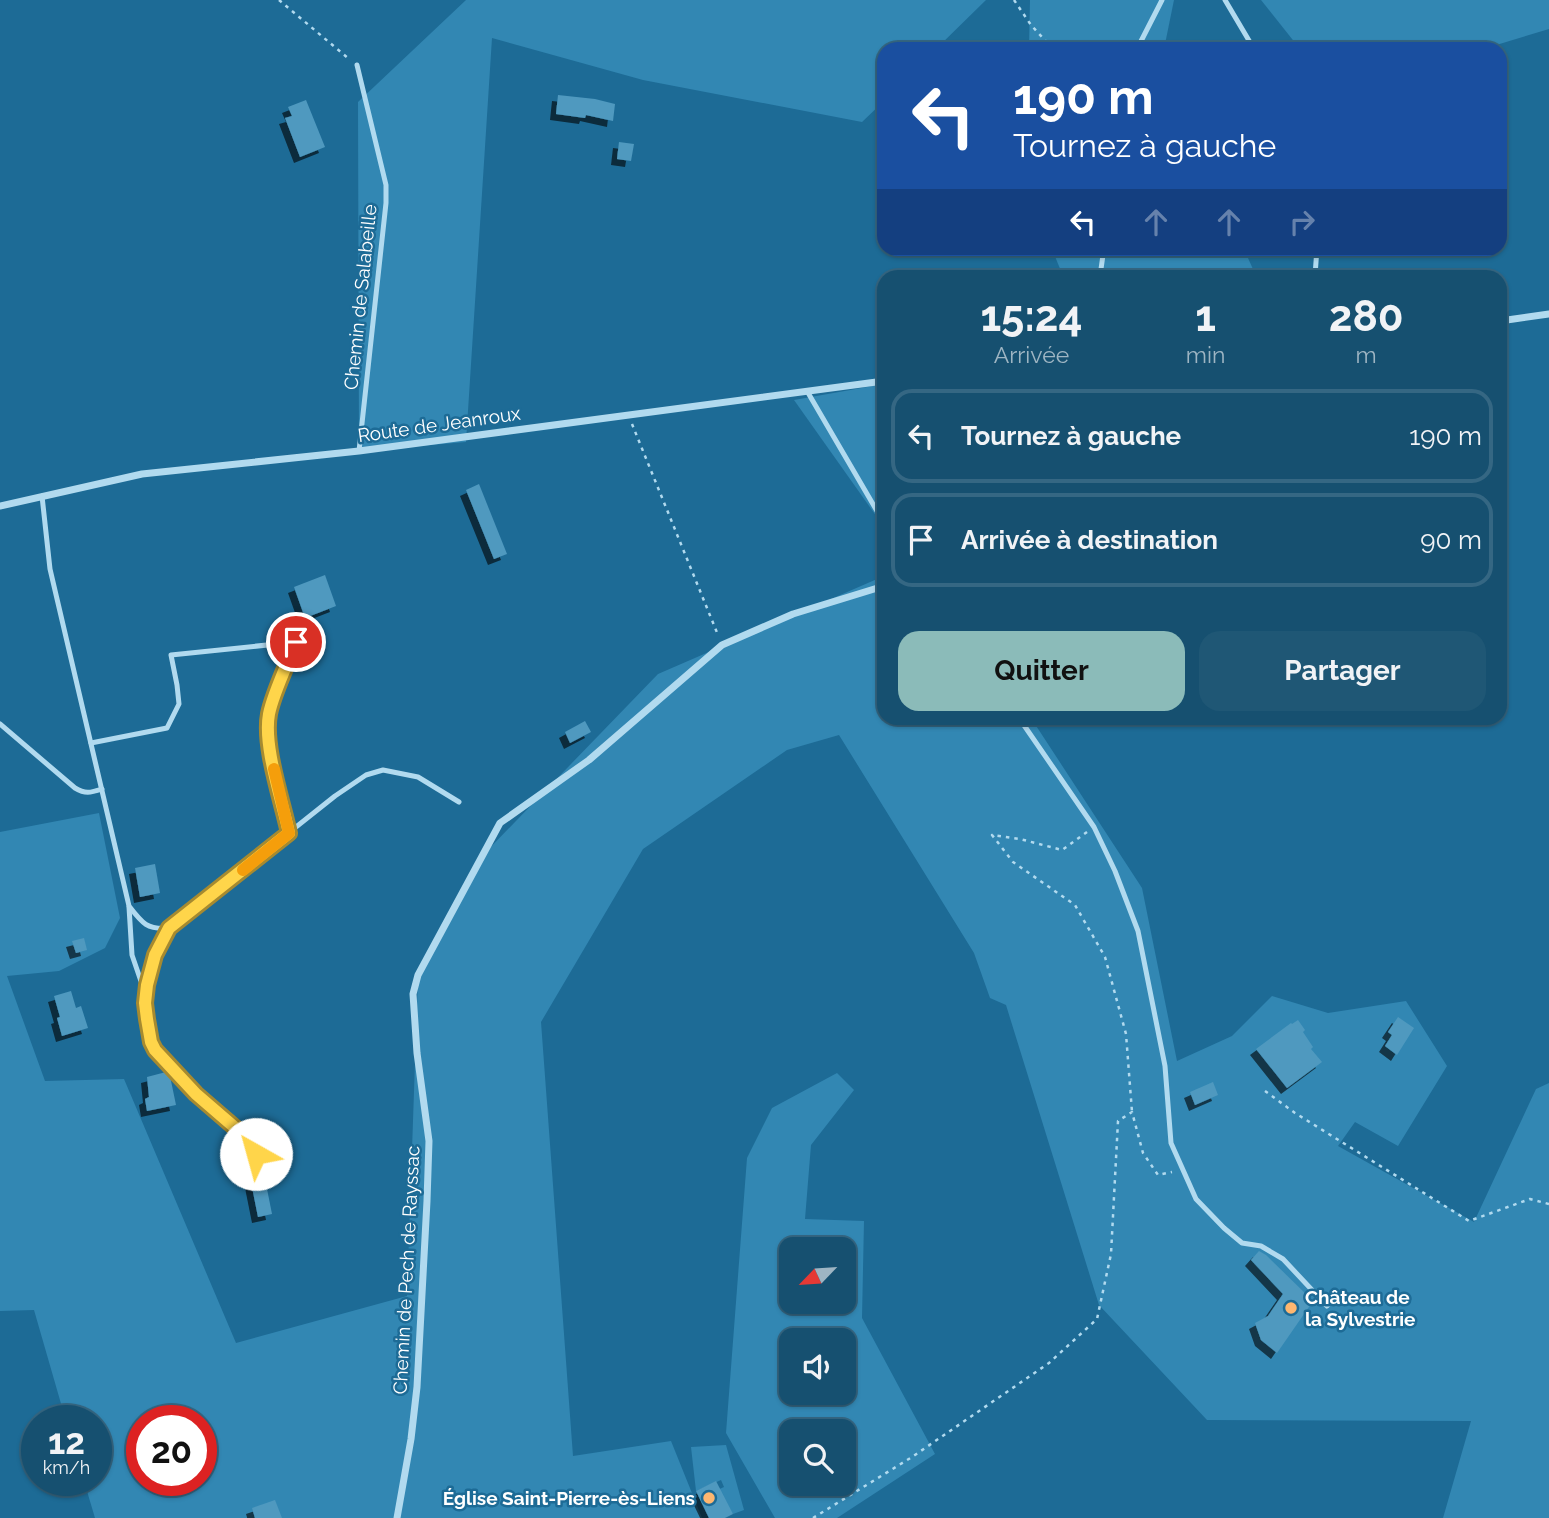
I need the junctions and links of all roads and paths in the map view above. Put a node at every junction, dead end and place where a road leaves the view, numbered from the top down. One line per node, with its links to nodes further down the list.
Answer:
1 (278, 0): 8 (path)
2 (1014, 0): 5 (path)
3 (1162, 0): 6 (lane)
4 (1225, 0): 7 (lane)
5 (1047, 42)
6 (1141, 42)
7 (1250, 42)
8 (357, 65): 14 (lane, Chemin de Salabeille)
9 (1549, 314): 10 (street)
10 (1507, 320)
11 (877, 382): 12 (street, Route de Jeanroux)
12 (807, 391): 13 (street, Route de Jeanroux); 17 (lane)
13 (628, 415): 14 (street, Route de Jeanroux); 21 (path)
14 (359, 451): 15 (street, Route de Jeanroux)
15 (42, 496): 16 (street, Route de Jeanroux); 24 (lane)
16 (0, 506)
17 (877, 511)
18 (877, 588): 21 (street, Chemin de Pech de Rayssac)
19 (299, 635): 20 (lane)
20 (296, 642): 24 (lane); 28 (lane)
21 (722, 645): 38 (street, Chemin de Pech de Rayssac)
22 (0, 724): 25 (lane)
23 (1024, 725): 27 (lane)
24 (91, 743): 25 (lane)
25 (102, 789): 29 (lane)
26 (459, 802): 28 (lane)
27 (1094, 827): 33 (path); 35 (lane)
28 (289, 833): 30 (lane)
29 (130, 906): 30 (lane); 31 (lane)
30 (169, 928): 31 (lane)
31 (146, 996): 34 (lane)
32 (1265, 1091): 36 (path)
33 (1132, 1112): 35 (path); 39 (path)
34 (256, 1154)
35 (1183, 1170): 37 (lane)
36 (1549, 1204)
37 (1326, 1306)
38 (397, 1518)
39 (813, 1518)

